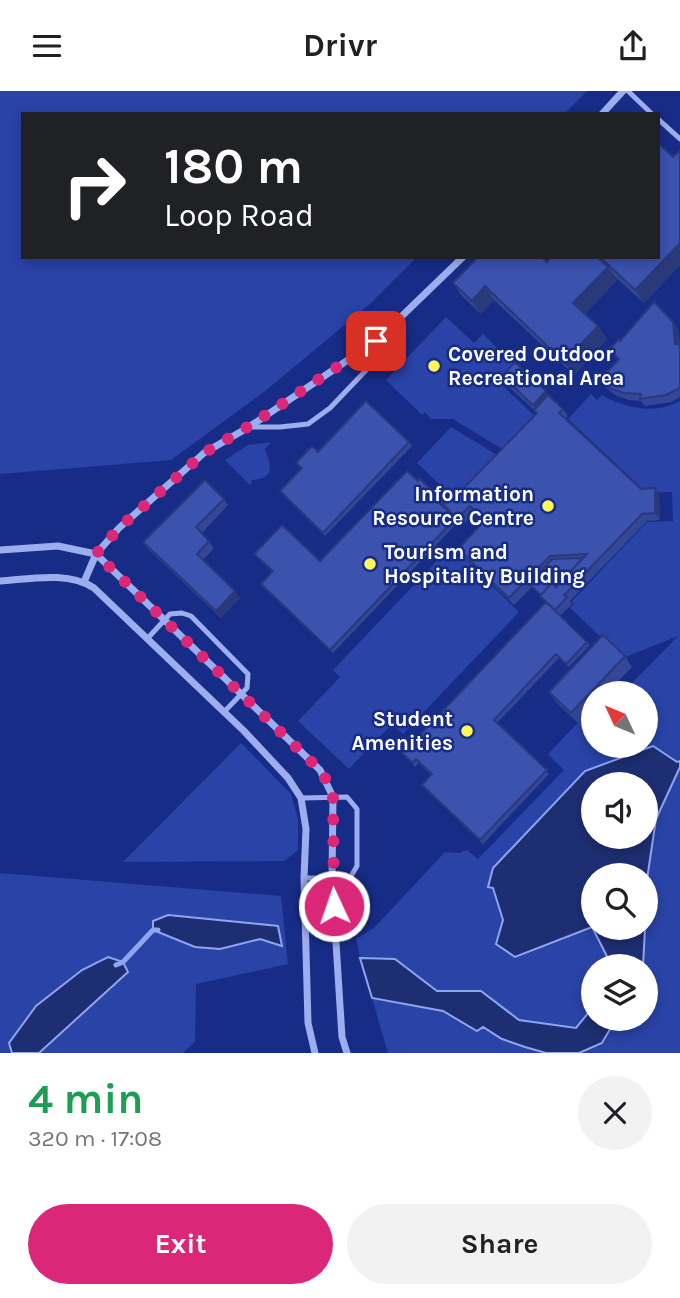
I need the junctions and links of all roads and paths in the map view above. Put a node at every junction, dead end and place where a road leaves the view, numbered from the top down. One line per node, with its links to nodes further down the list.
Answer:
1 (626, 91): 2 (street); 3 (lane)
2 (604, 112)
3 (650, 112)
4 (660, 121): 5 (lane)
5 (680, 139)
6 (461, 259): 7 (street)
7 (376, 341): 8 (street); 8 (lane)
8 (249, 426): 10 (street)
9 (0, 550): 10 (street)
10 (96, 554): 12 (street); 13 (street)
11 (0, 580): 12 (street)
12 (84, 582): 14 (street)
13 (165, 619): 14 (lane); 15 (street); 15 (lane)
14 (147, 639): 16 (street)
15 (242, 694): 16 (lane); 17 (street)
16 (224, 712): 18 (street)
17 (333, 797): 18 (lane); 20 (street); 20 (lane)
18 (301, 798): 19 (street)
19 (304, 878): 20 (lane); 21 (street)
20 (332, 880): 22 (street)
21 (315, 1053)
22 (347, 1053)

